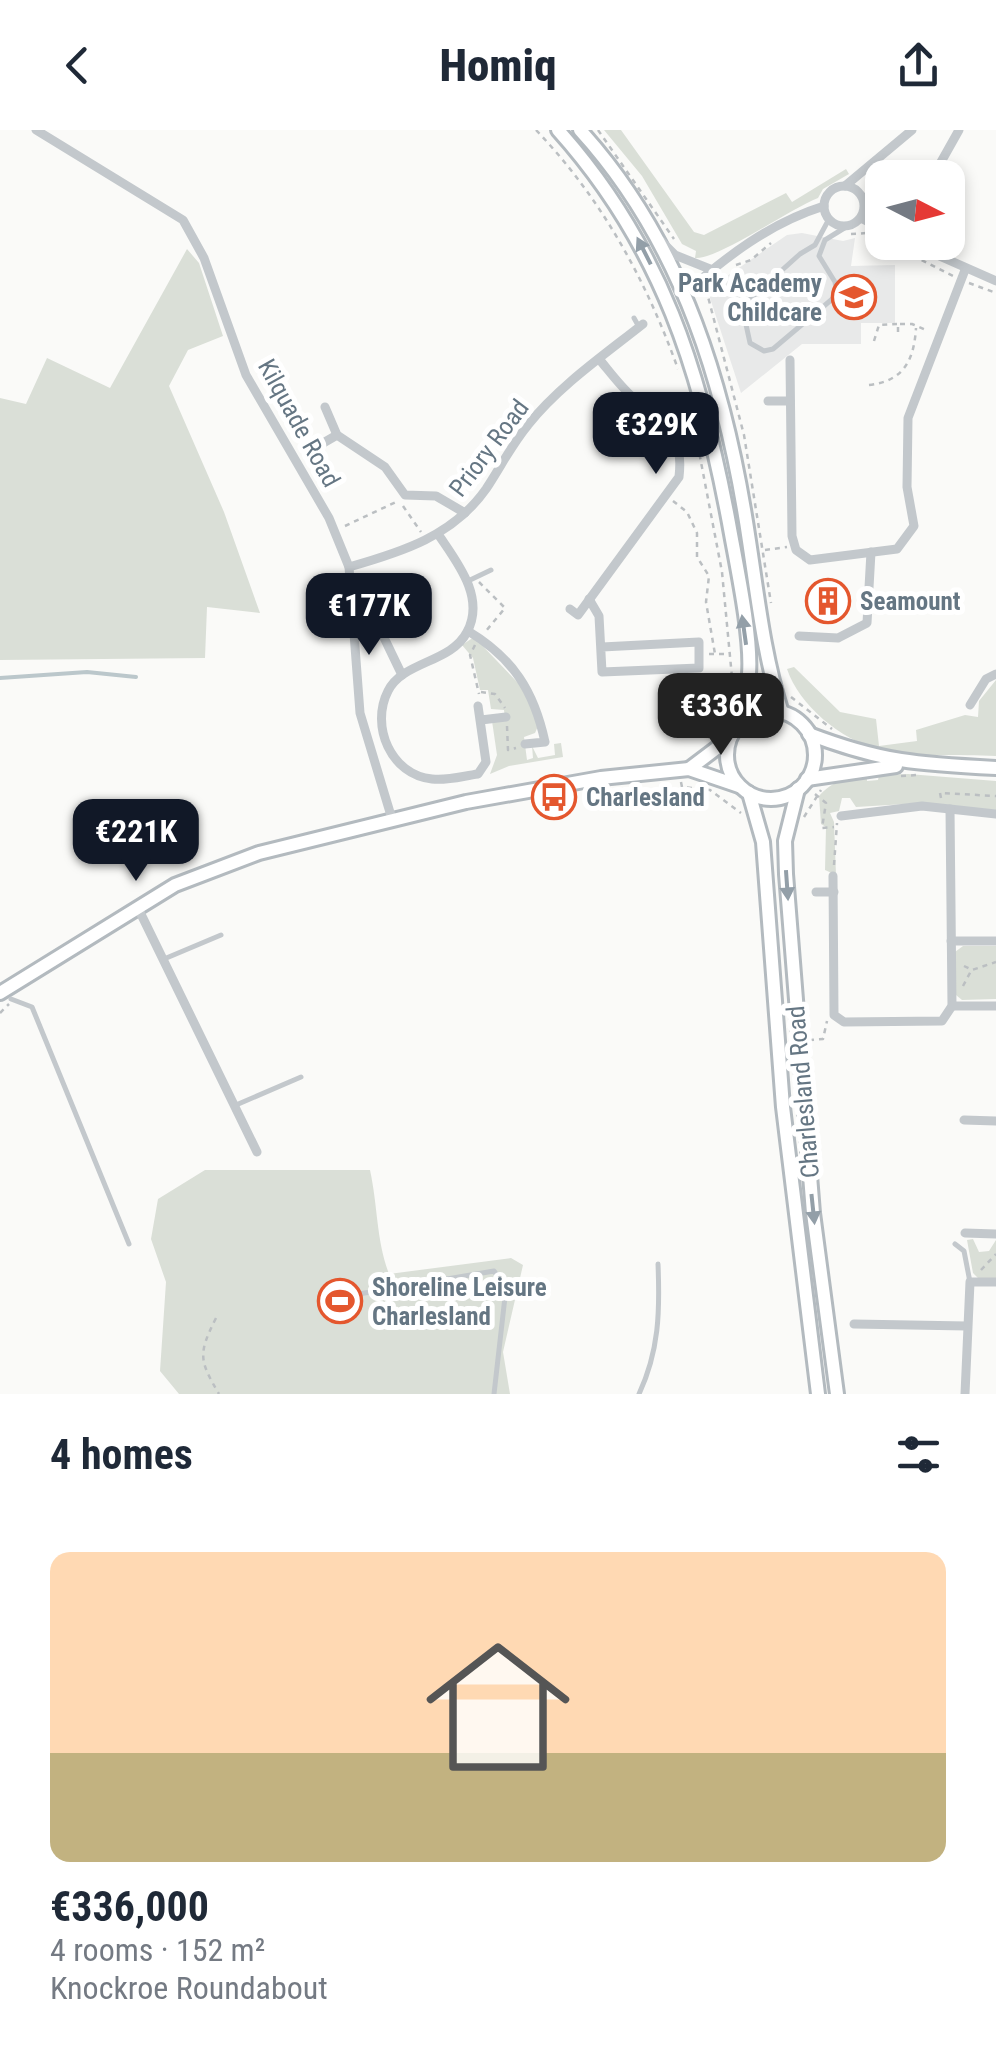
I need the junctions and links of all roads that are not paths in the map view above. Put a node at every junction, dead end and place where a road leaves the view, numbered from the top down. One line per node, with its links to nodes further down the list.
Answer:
1 (36, 130): 32 (street, Kilquade Road)
2 (558, 130): 48 (main road, one-way to 2)
3 (580, 130): 15 (main road)
4 (912, 130): 7 (street)
5 (959, 130): 6 (street)
6 (942, 160)
7 (862, 169): 8 (street); 9 (street)
8 (845, 186): 9 (street); 10 (street)
9 (861, 196): 11 (street)
10 (824, 206): 12 (street); 17 (street)
11 (860, 218): 13 (street); 14 (street)
12 (828, 219): 14 (street); 14 (lane)
13 (865, 220)
14 (846, 226)
15 (658, 237): 17 (street); 20 (main road)
16 (938, 260): 18 (street)
17 (710, 269): 20 (street)
18 (963, 275): 19 (street); 31 (street)
19 (996, 281)
20 (685, 294): 45 (main road)
21 (639, 323): 22 (street, Priory Road)
22 (600, 359): 29 (street, Priory Road); 35 (street)
23 (790, 360): 25 (street)
24 (768, 400): 25 (street)
25 (790, 400): 31 (street)
26 (325, 407): 27 (street)
27 (336, 434): 28 (street); 29 (street)
28 (318, 446)
29 (466, 513): 30 (street, Priory Road)
30 (438, 534): 32 (street, Priory Road); 34 (street)
31 (870, 552): 39 (street)
32 (350, 567): 59 (street, Kilquade Road)
33 (491, 570): 34 (lane)
34 (468, 581): 38 (street)
35 (589, 599): 36 (street); 40 (street)
36 (570, 609)
37 (376, 621): 42 (street)
38 (468, 631): 42 (street); 50 (street)
39 (799, 636)
40 (602, 647): 40 (street)
41 (996, 674): 43 (street)
42 (402, 675): 47 (street)
43 (970, 705)
44 (478, 706): 47 (street)
45 (782, 713): 48 (main road); 49 (main road)
46 (506, 717): 47 (street)
47 (481, 720)
48 (734, 732): 53 (main road); 55 (main road)
49 (809, 734): 51 (main road); 54 (main road)
50 (525, 744)
51 (908, 764): 52 (main road); 54 (main road)
52 (996, 768)
53 (689, 770): 55 (main road); 59 (main road)
54 (803, 784): 55 (main road); 91 (main road, Charlesland Road, one-way to 91)
55 (744, 790): 90 (main road, Charlesland Road)
56 (952, 809): 57 (street); 58 (street); 66 (street)
57 (996, 814)
58 (841, 816)
59 (392, 819): 63 (main road)
60 (834, 876): 62 (street)
61 (816, 892): 62 (street)
62 (834, 892): 69 (street)
63 (138, 908): 67 (street); 68 (main road)
64 (221, 934): 67 (lane)
65 (996, 940): 66 (street)
66 (951, 941): 69 (street)
67 (164, 959): 72 (street)
68 (6, 996): 79 (lane)
69 (952, 1006): 70 (street)
70 (996, 1006)
71 (302, 1077): 72 (lane)
72 (236, 1104): 75 (street)
73 (964, 1120): 74 (street)
74 (996, 1121)
75 (257, 1152)
76 (965, 1234): 77 (street)
77 (983, 1234): 78 (street); 81 (street)
78 (996, 1234)
79 (129, 1244)
80 (955, 1244): 83 (lane)
81 (983, 1246)
82 (658, 1264): 89 (lane)
83 (970, 1282): 84 (street); 87 (street)
84 (996, 1282)
85 (341, 1297): 88 (lane)
86 (854, 1324): 87 (street)
87 (967, 1326): 92 (street)
88 (494, 1394)
89 (638, 1394)
90 (818, 1394)
91 (837, 1394)
92 (966, 1394)

